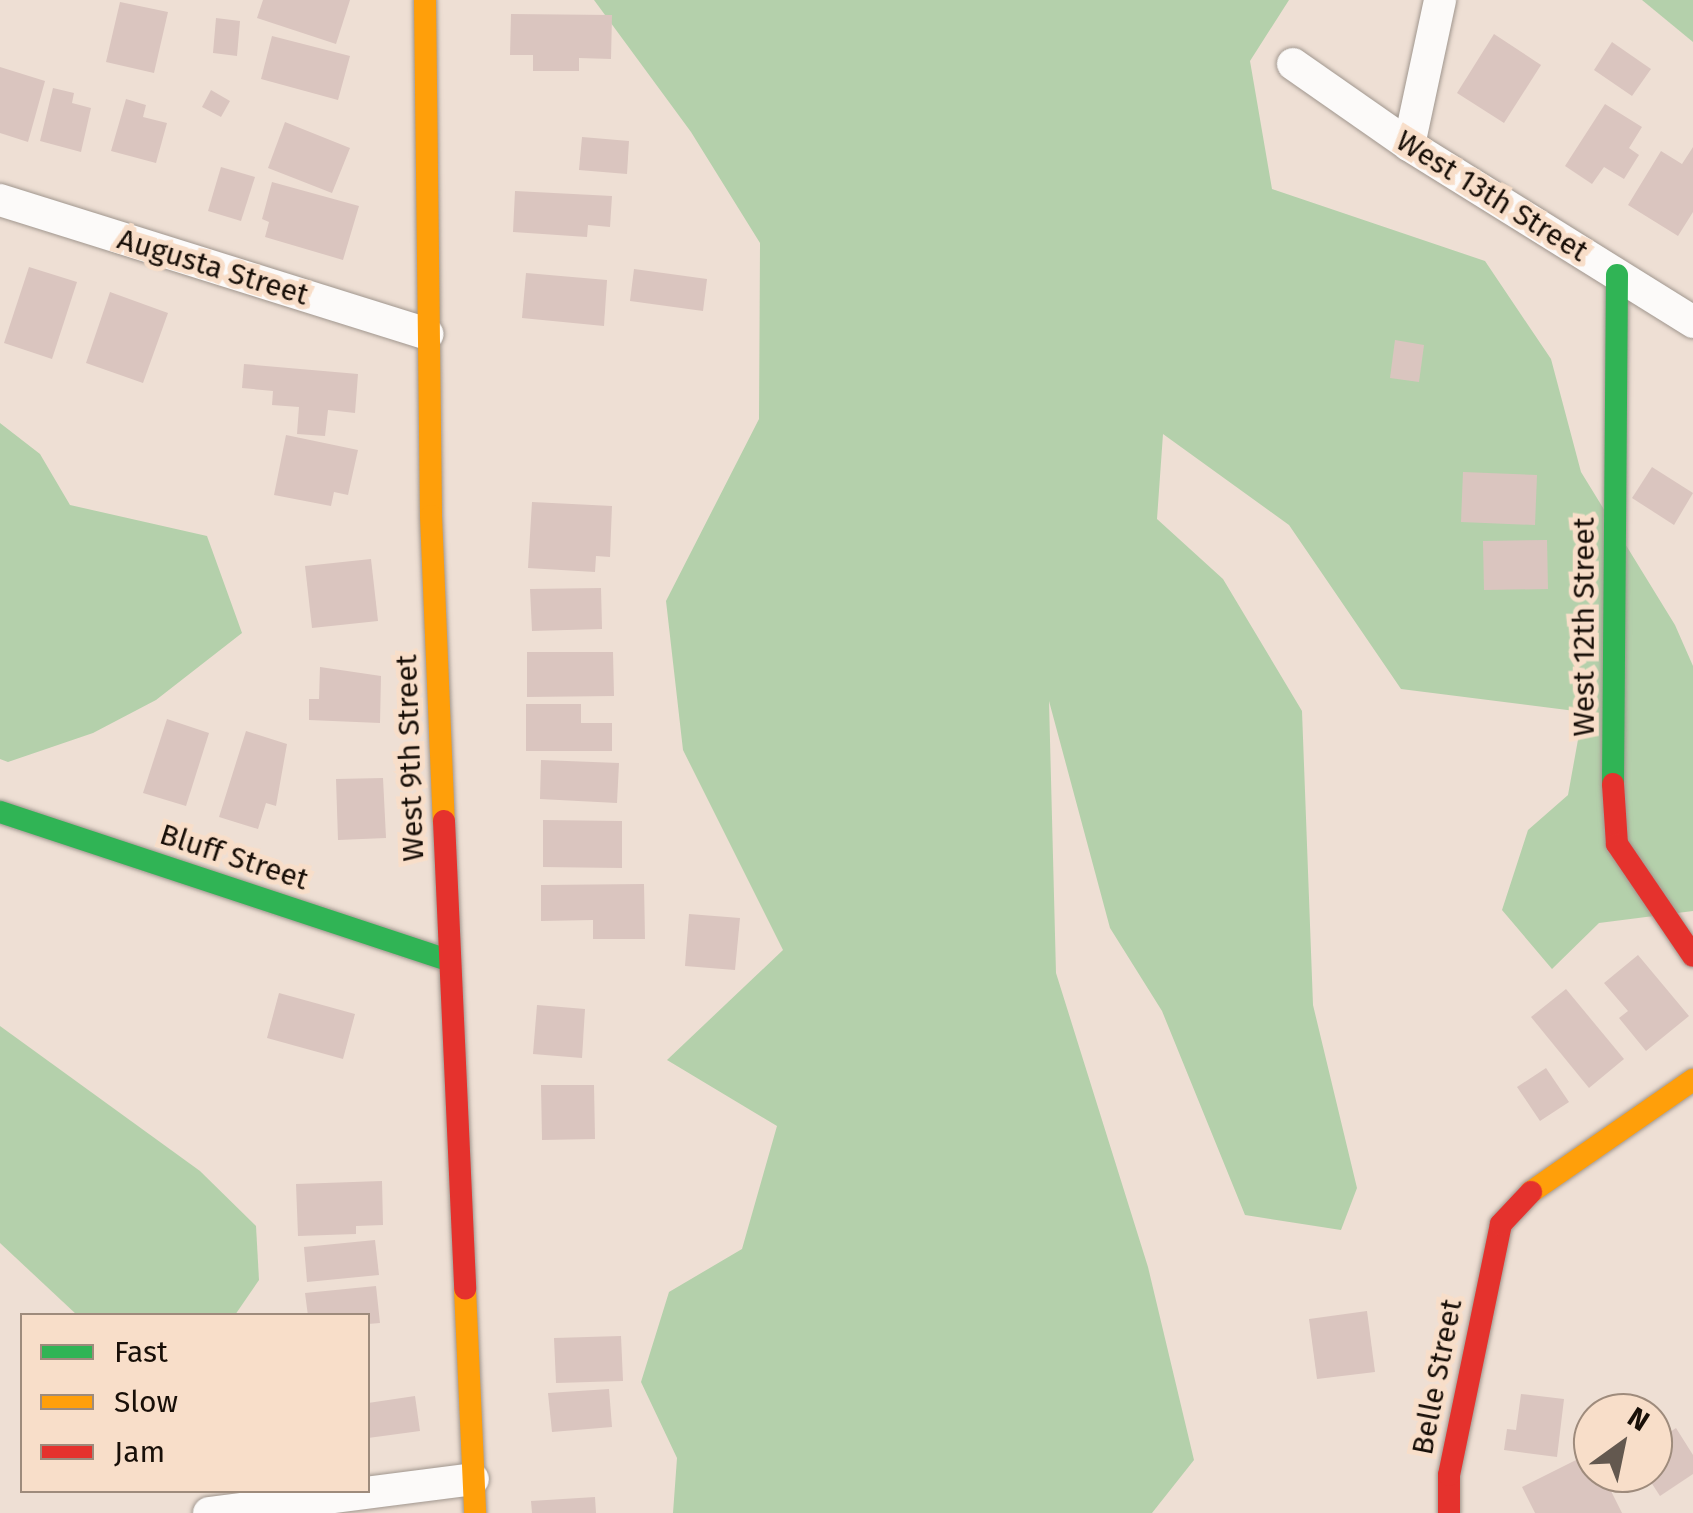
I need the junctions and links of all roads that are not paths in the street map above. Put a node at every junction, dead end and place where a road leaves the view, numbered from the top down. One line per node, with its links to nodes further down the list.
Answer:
1 (425, 0): 8 (street, West 9th Street)
2 (1440, 0): 4 (street)
3 (1294, 64): 4 (street, West 13th Street)
4 (1409, 145): 6 (street, West 13th Street)
5 (0, 200): 8 (street, Augusta Street)
6 (1617, 275): 7 (street, West 13th Street); 10 (street, West 12th Street)
7 (1693, 322)
8 (427, 334): 11 (street, West 9th Street)
9 (0, 812): 11 (street, Bluff Street)
10 (1693, 956)
11 (448, 960): 13 (street, West 9th Street)
12 (1693, 1080): 18 (street, Belle Street)
13 (474, 1480): 14 (street); 17 (street, West 9th Street)
14 (370, 1493)
15 (370, 1493): 16 (street)
16 (209, 1513)
17 (475, 1513)
18 (1448, 1513)

